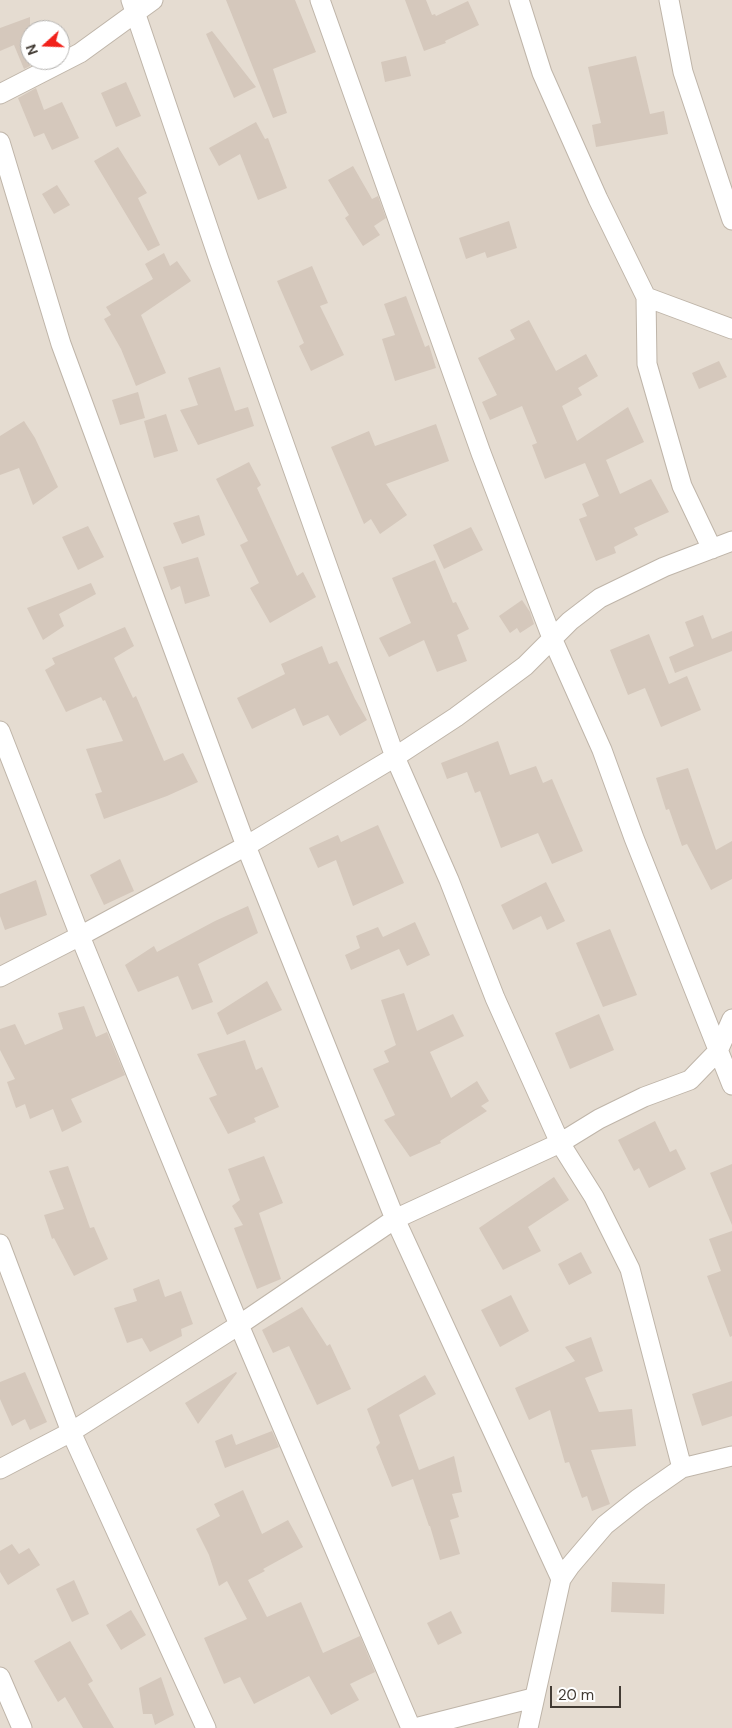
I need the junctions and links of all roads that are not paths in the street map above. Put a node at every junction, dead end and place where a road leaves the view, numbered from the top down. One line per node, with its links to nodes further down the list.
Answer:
1 (153, 0): 5 (street)
2 (320, 0): 13 (street)
3 (519, 0): 9 (street)
4 (669, 0): 8 (street)
5 (133, 6): 6 (street); 15 (street)
6 (0, 94)
7 (0, 142): 16 (street)
8 (732, 220)
9 (646, 297): 10 (street); 12 (street)
10 (732, 329)
11 (732, 541): 12 (street)
12 (712, 549): 13 (street)
13 (552, 638): 15 (street); 20 (street)
14 (0, 731): 17 (street)
15 (395, 757): 16 (street); 22 (street)
16 (246, 846): 17 (street); 23 (street)
17 (80, 936): 18 (street); 25 (street)
18 (0, 977)
19 (732, 1020): 20 (street)
20 (718, 1052): 21 (street); 22 (street)
21 (732, 1085)
22 (560, 1143): 23 (street); 28 (street)
23 (395, 1219): 25 (street); 30 (street)
24 (0, 1244): 26 (street)
25 (239, 1325): 26 (street); 35 (street)
26 (71, 1432): 29 (street); 34 (street)
27 (732, 1456): 28 (street)
28 (682, 1468): 30 (street)
29 (0, 1469)
30 (561, 1579): 32 (street)
31 (0, 1677): 33 (street)
32 (533, 1698): 36 (street); 37 (street)
33 (22, 1728)
34 (206, 1728)
35 (411, 1728)
36 (415, 1728)
37 (528, 1728)

